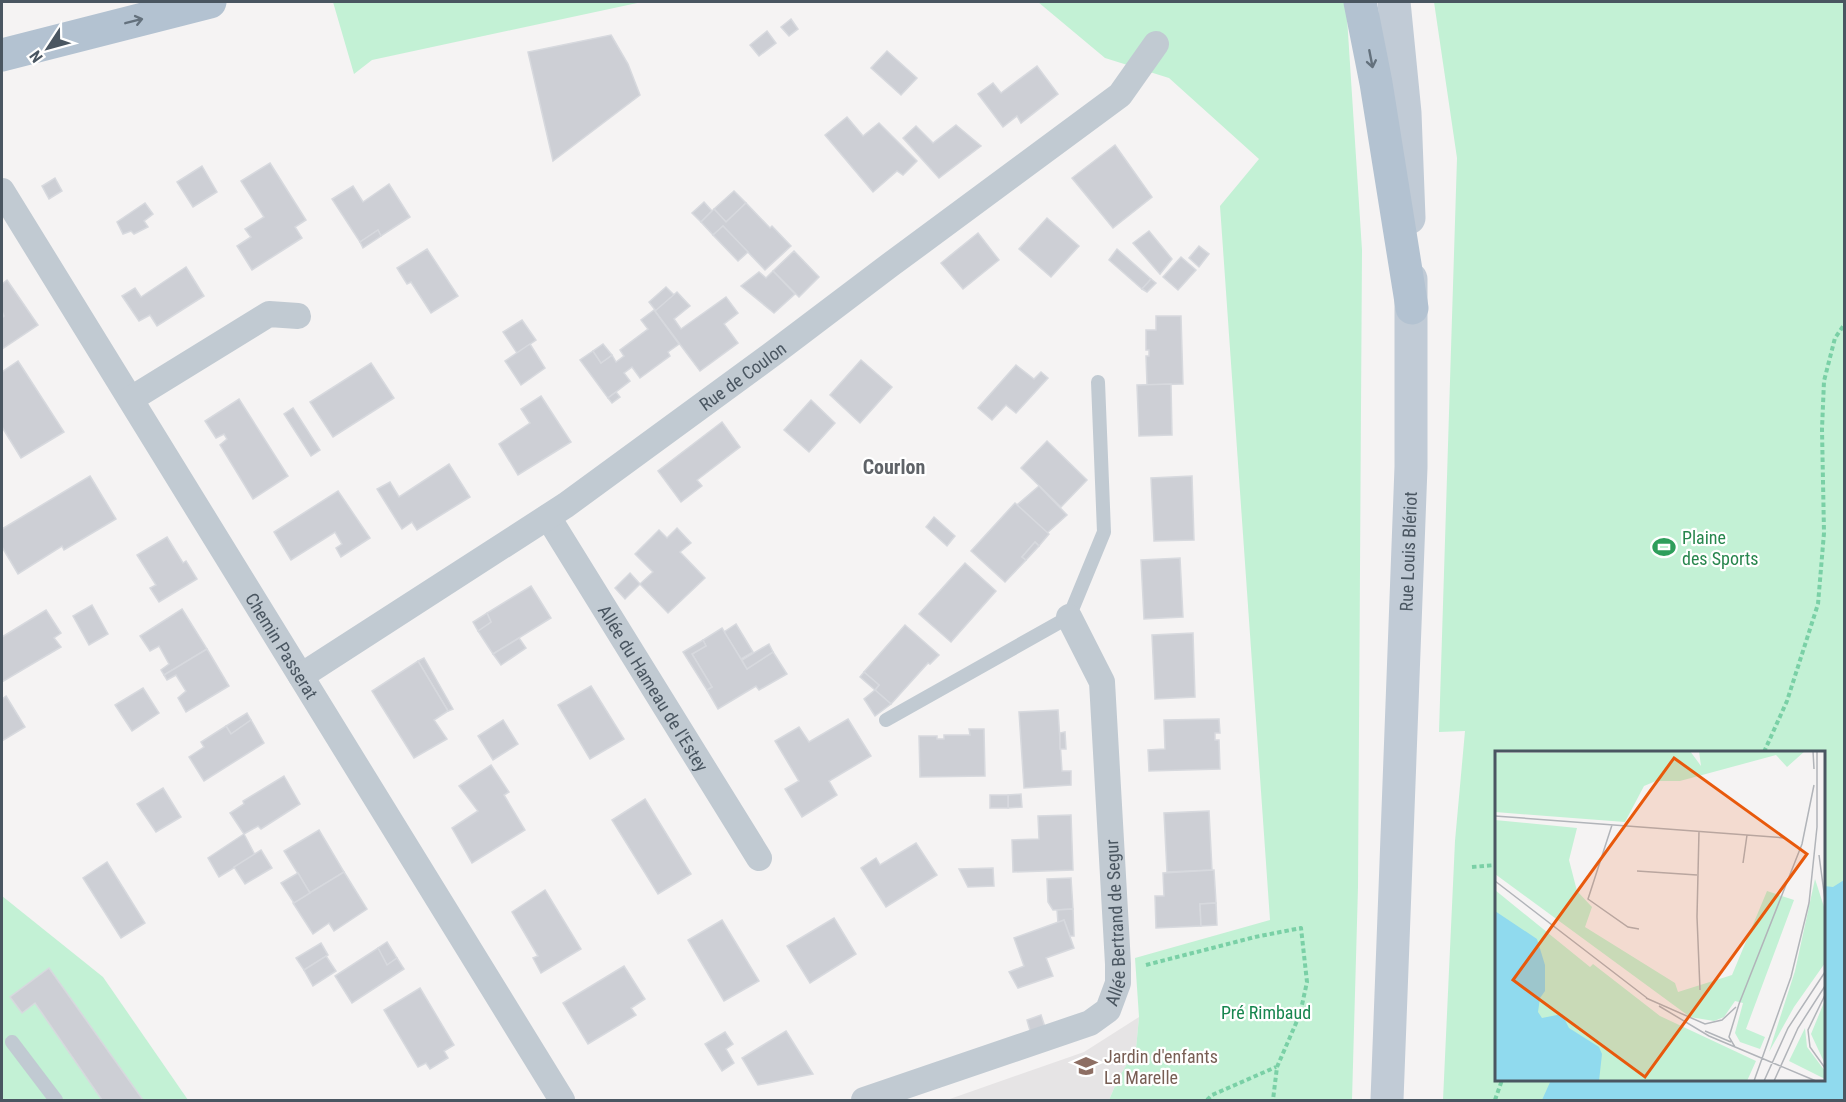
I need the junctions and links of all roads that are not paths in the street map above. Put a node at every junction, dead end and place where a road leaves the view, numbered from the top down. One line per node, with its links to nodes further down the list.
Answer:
1 (210, 2): 5 (main road, one-way to 1)
2 (1360, 2): 7 (main road, one-way to 7)
3 (1394, 2): 7 (street, Rue Louis Blériot)
4 (1156, 44): 11 (street, Rue de Coulon)
5 (2, 55)
6 (2, 190): 10 (street, Chemin Passerat)
7 (1412, 308): 20 (street, Rue Louis Blériot)
8 (298, 316): 10 (street)
9 (1098, 382): 12 (lane)
10 (131, 399): 13 (street, Chemin Passerat)
11 (548, 517): 13 (street, Rue de Coulon); 15 (street, Allée du Hameau de l'Estey)
12 (1069, 617): 14 (lane); 19 (street, Allée Bertrand de Segur)
13 (301, 676): 18 (street, Chemin Passerat)
14 (886, 720)
15 (759, 858)
16 (12, 1042): 17 (lane)
17 (56, 1101)
18 (562, 1101)
19 (864, 1101)
20 (1387, 1101)

